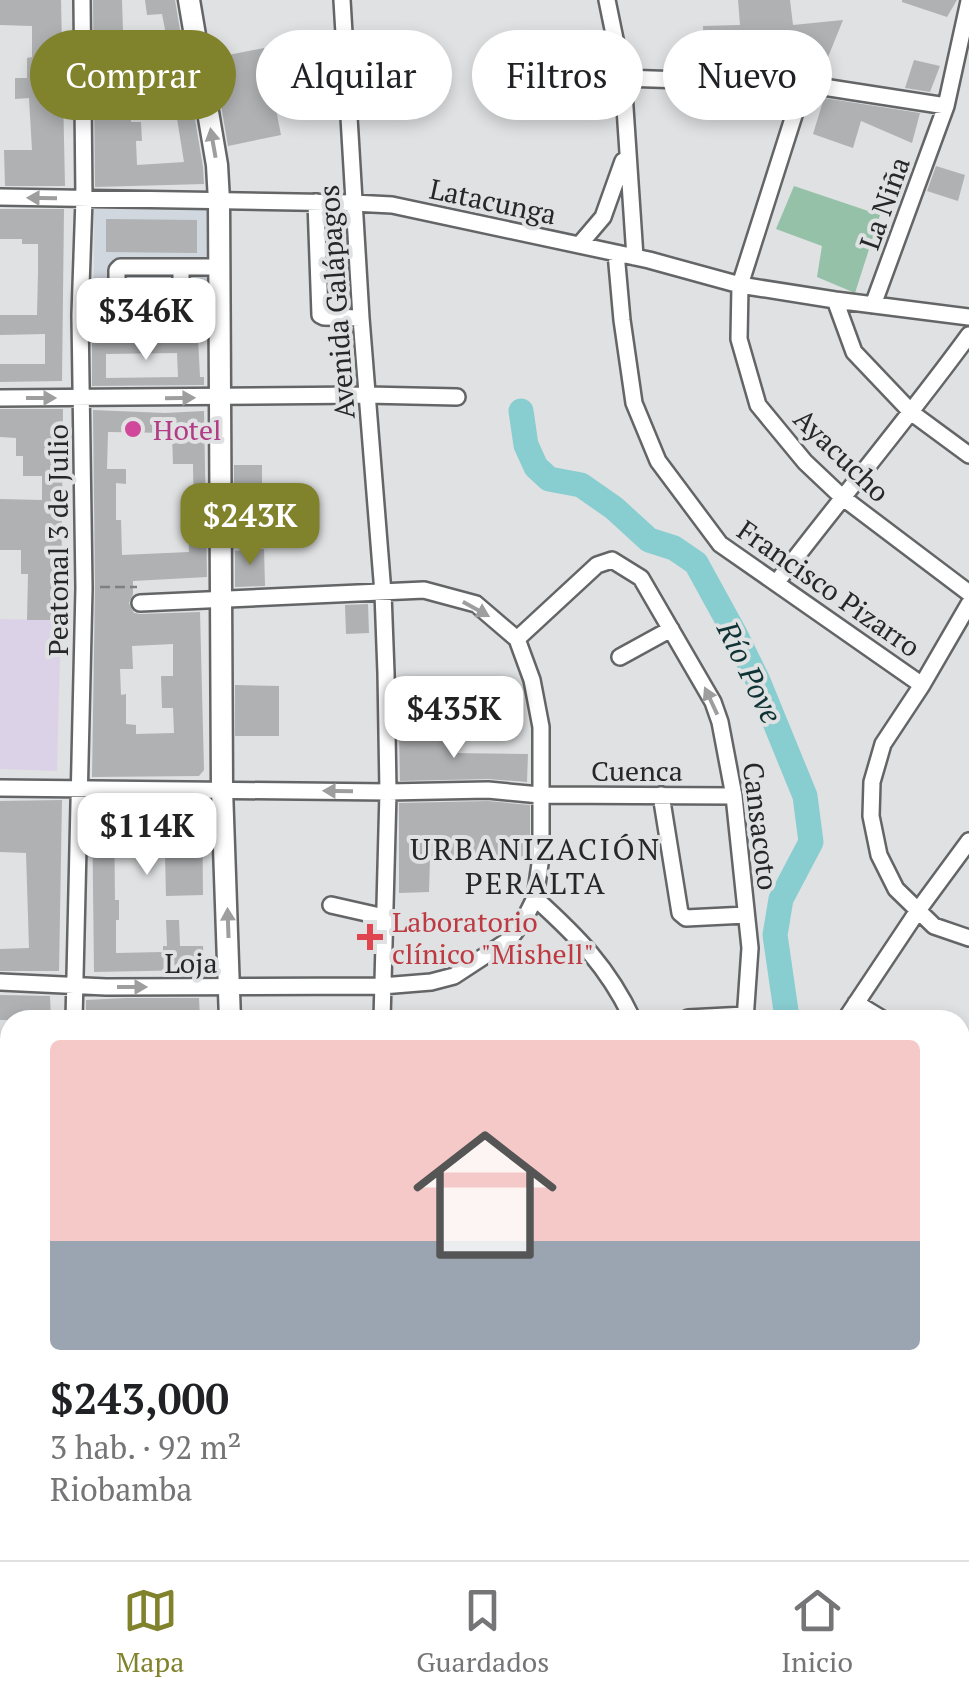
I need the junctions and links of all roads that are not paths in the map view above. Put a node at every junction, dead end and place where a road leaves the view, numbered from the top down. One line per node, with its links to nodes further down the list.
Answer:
1 (82, 0): 13 (street, Peatonal 3 de Julio)
2 (189, 0): 14 (main road, one-way to 2)
3 (342, 0): 16 (street, Avenida Galápagos)
4 (606, 0): 6 (street)
5 (969, 1): 8 (street, La Niña)
6 (612, 30)
7 (832, 88): 8 (street)
8 (946, 106): 24 (street, La Niña)
9 (624, 120): 11 (street)
10 (792, 120): 22 (street, Ayacucho)
11 (626, 153): 17 (street); 19 (street)
12 (0, 198): 13 (street, Latacunga, one-way to 12)
13 (84, 199): 14 (street, Latacunga); 30 (street, Peatonal 3 de Julio)
14 (219, 202): 15 (street, Latacunga); 20 (main road)
15 (316, 202): 16 (street, Latacunga); 26 (street)
16 (353, 203): 17 (street, Latacunga); 26 (street, Avenida Galápagos)
17 (580, 244): 18 (street, Latacunga)
18 (616, 253): 19 (street, Latacunga); 38 (street, Francisco Pizarro)
19 (635, 257): 22 (street, Latacunga)
20 (219, 266): 21 (street); 31 (main road)
21 (181, 267): 21 (street)
22 (740, 284): 23 (street, Latacunga); 35 (street, Ayacucho)
23 (836, 300): 24 (street, Latacunga); 33 (street)
24 (874, 305): 25 (street, Latacunga)
25 (969, 317)
26 (361, 318): 28 (street, Avenida Galápagos)
27 (969, 336): 33 (street)
28 (367, 395): 31 (street); 32 (street); 39 (street, Avenida Galápagos)
29 (0, 398): 30 (street, one-way to 30)
30 (82, 398): 31 (street, one-way to 31); 49 (street, Peatonal 3 de Julio)
31 (220, 398): 36 (main road)
32 (457, 398)
33 (912, 413): 34 (street); 35 (street)
34 (969, 455)
35 (842, 497): 38 (street); 40 (street, Ayacucho)
36 (220, 518): 37 (street); 41 (main road)
37 (278, 518)
38 (776, 582): 47 (street, Francisco Pizarro)
39 (382, 593): 41 (street); 45 (street, one-way to 45); 51 (street, Avenida Galápagos)
40 (969, 593)
41 (220, 598): 42 (street); 50 (main road)
42 (140, 603)
43 (969, 604): 47 (street)
44 (670, 629): 45 (street, Cansacoto); 46 (street); 54 (street, Cansacoto, one-way to 44)
45 (517, 639): 52 (street)
46 (620, 656)
47 (922, 685): 58 (street)
48 (0, 788): 49 (street, Cuenca)
49 (78, 788): 50 (street, Cuenca); 65 (street, Peatonal 3 de Julio)
50 (222, 789): 51 (street, Cuenca, one-way to 50); 63 (main road, one-way to 50)
51 (388, 792): 52 (street, Cuenca); 60 (street, Avenida Galápagos)
52 (540, 795): 53 (street, Cuenca); 56 (street)
53 (661, 796): 54 (street, Cuenca); 59 (street)
54 (734, 796): 59 (street, Cansacoto)
55 (969, 841): 58 (street)
56 (536, 898): 64 (street, Loja); 70 (street)
57 (331, 905): 60 (street)
58 (919, 909): 61 (street); 66 (street)
59 (746, 915): 71 (street, Cansacoto)
60 (384, 917): 64 (street, Avenida Galápagos)
61 (969, 938)
62 (0, 982): 65 (street, Loja)
63 (230, 986): 64 (street, Loja); 65 (street, Loja, one-way to 63); 68 (main road)
64 (382, 986): 69 (street, Avenida Galápagos)
65 (74, 987): 67 (street, Peatonal 3 de Julio)
66 (856, 1003): 72 (street); 73 (street)
67 (74, 1010)
68 (230, 1010)
69 (382, 1010)
70 (628, 1010)
71 (746, 1010)
72 (851, 1010)
73 (868, 1010)

